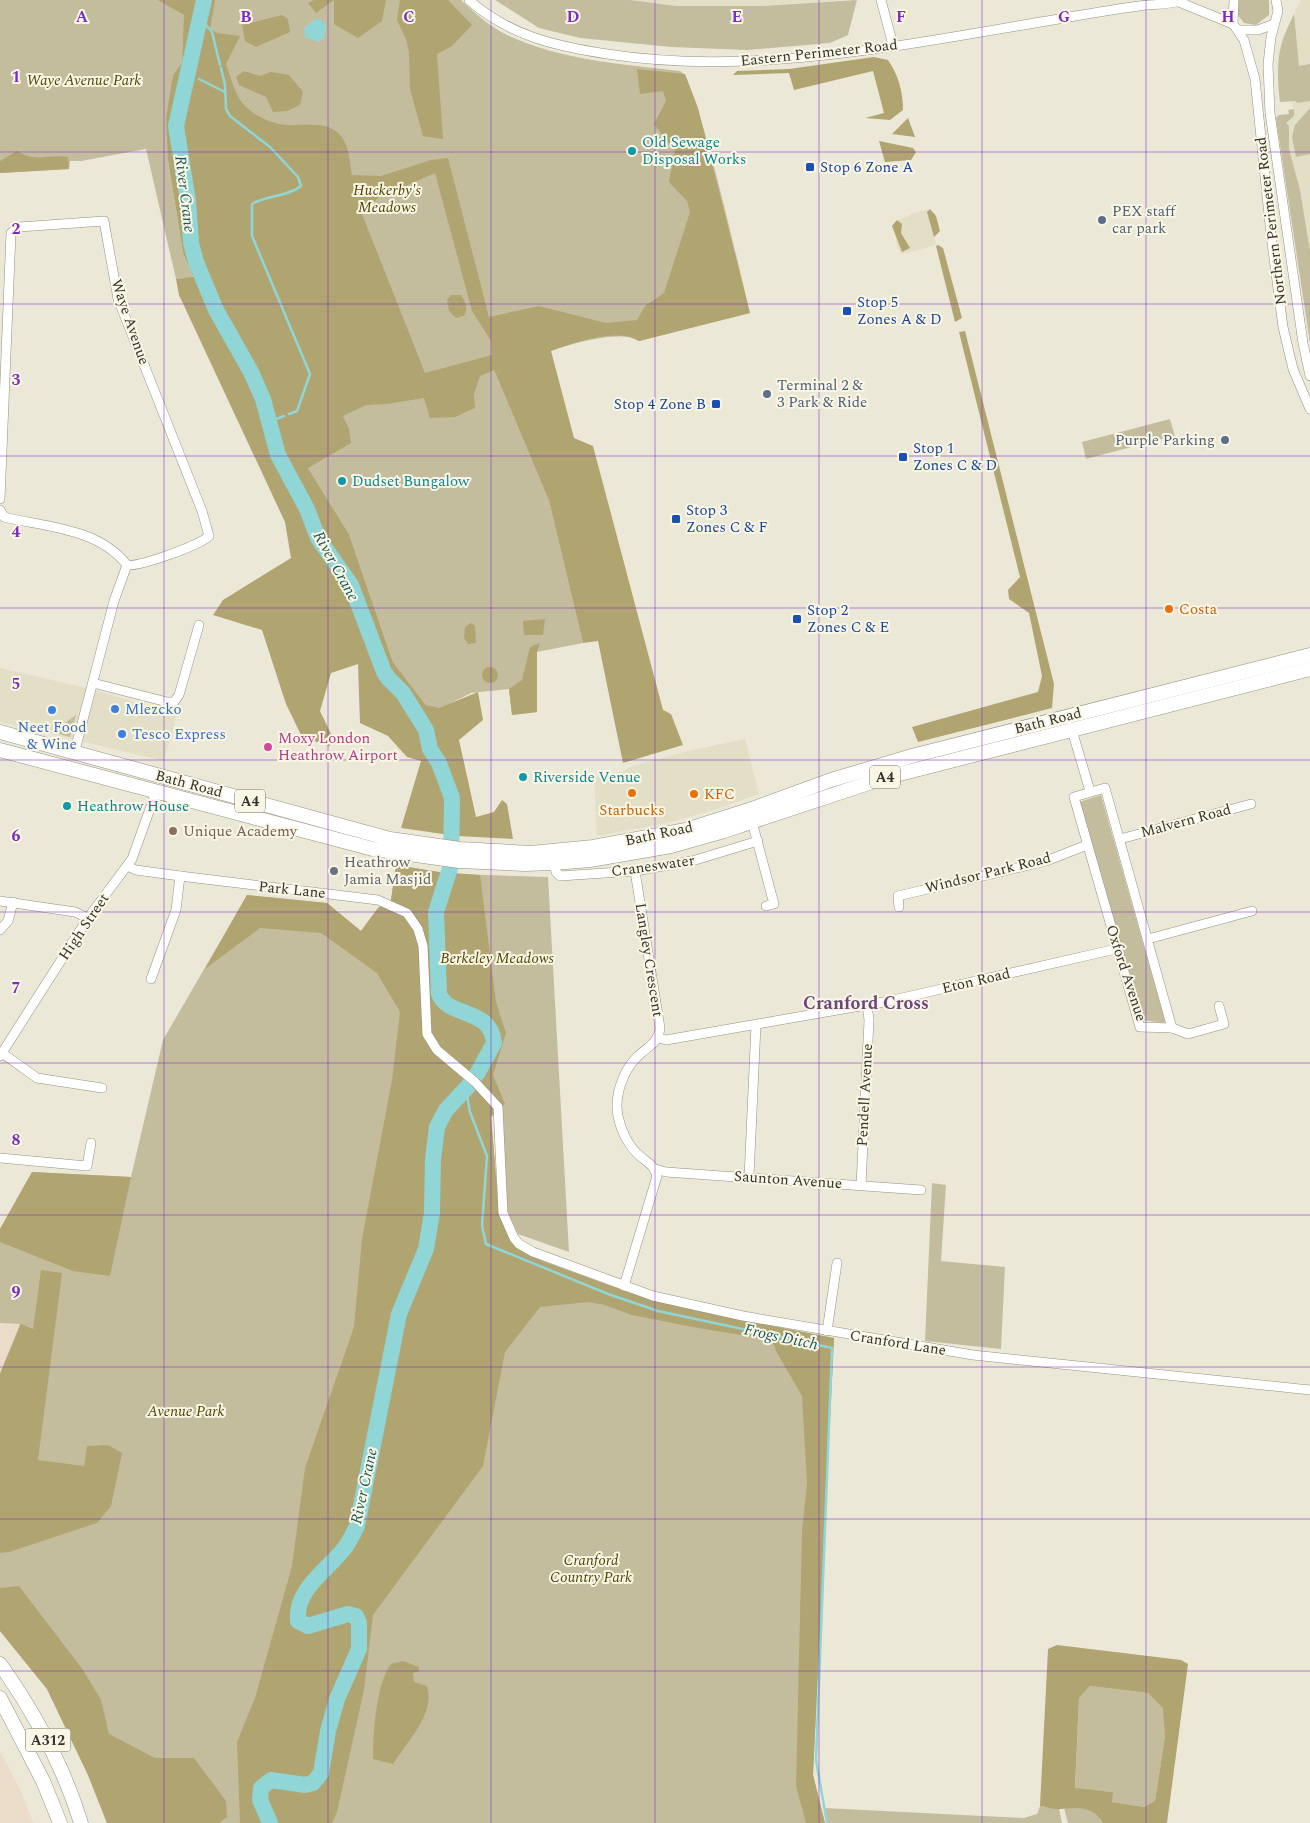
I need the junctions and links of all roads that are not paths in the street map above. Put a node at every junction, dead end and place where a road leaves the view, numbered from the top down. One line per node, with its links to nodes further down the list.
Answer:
1 (470, 0): 8 (street, Eastern Perimeter Road)
2 (881, 0): 8 (street)
3 (1234, 0): 7 (street)
4 (1276, 0): 6 (street, Northern Perimeter Road)
5 (1181, 1): 7 (street); 8 (street, Eastern Perimeter Road)
6 (1274, 24): 7 (street); 9 (street, Northern Perimeter Road)
7 (1236, 27): 10 (street, Northern Perimeter Road)
8 (893, 45)
9 (1310, 376)
10 (1310, 410)
11 (0, 499): 13 (street, Waye Avenue)
12 (0, 510): 13 (street)
13 (127, 565): 17 (street)
14 (199, 625): 17 (street)
15 (1310, 655): 18 (highway, Bath Road / A4)
16 (1310, 669): 18 (highway, Bath Road / A4)
17 (93, 684): 21 (street)
18 (1069, 723): 24 (street); 26 (highway, Bath Road / A4)
19 (0, 732): 21 (highway, Bath Road / A4)
20 (0, 750): 22 (highway, Bath Road / A4)
21 (74, 754): 22 (highway); 30 (highway, Bath Road / A4)
22 (60, 767): 23 (highway, Bath Road / A4)
23 (156, 792): 30 (highway, Bath Road / A4); 33 (street, High Street)
24 (1090, 792): 27 (street, Oxford Avenue); 29 (street, Oxford Avenue)
25 (1251, 804): 27 (street, Malvern Road)
26 (750, 816): 28 (street); 31 (highway, Bath Road / A4); 32 (highway, Bath Road / A4)
27 (1120, 839): 43 (street, Oxford Avenue)
28 (758, 841): 34 (street, Craneswater); 38 (street)
29 (1088, 845): 39 (street, Windsor Park Road); 44 (street, Oxford Avenue)
30 (426, 852): 31 (highway, Bath Road / A4)
31 (459, 855): 32 (highway, Bath Road / A4)
32 (554, 863): 34 (street, Craneswater)
33 (127, 866): 35 (street, Park Lane); 41 (street, High Street)
34 (635, 871): 50 (street, Langley Crescent)
35 (180, 876): 45 (street); 53 (street, Park Lane)
36 (0, 901): 37 (street)
37 (13, 902): 41 (street); 42 (street)
38 (774, 904)
39 (899, 907)
40 (1252, 911): 43 (street)
41 (88, 918): 51 (street, High Street)
42 (0, 930)
43 (1148, 939): 49 (street, Oxford Avenue)
44 (1116, 949): 46 (street, Eton Road); 49 (street, Oxford Avenue)
45 (151, 979)
46 (866, 1005): 48 (street, Eton Road); 58 (street, Pendell Avenue)
47 (1219, 1006): 49 (street)
48 (756, 1025): 50 (street, Eton Road); 57 (street)
49 (1172, 1028)
50 (659, 1038): 56 (street, Langley Crescent)
51 (1, 1054): 52 (street)
52 (102, 1088)
53 (498, 1107): 61 (street, Cranford Lane)
54 (91, 1143): 55 (street)
55 (0, 1158)
56 (655, 1169): 57 (street, Saunton Avenue); 61 (street)
57 (749, 1177): 58 (street, Saunton Avenue)
58 (861, 1185): 59 (street, Saunton Avenue)
59 (921, 1190)
60 (837, 1263): 62 (street)
61 (624, 1286): 62 (street, Cranford Lane)
62 (827, 1331): 63 (street, Cranford Lane)
63 (1310, 1390)
64 (0, 1664): 67 (highway, A312)
65 (0, 1698): 66 (highway, A312)
66 (60, 1823)
67 (81, 1823)

